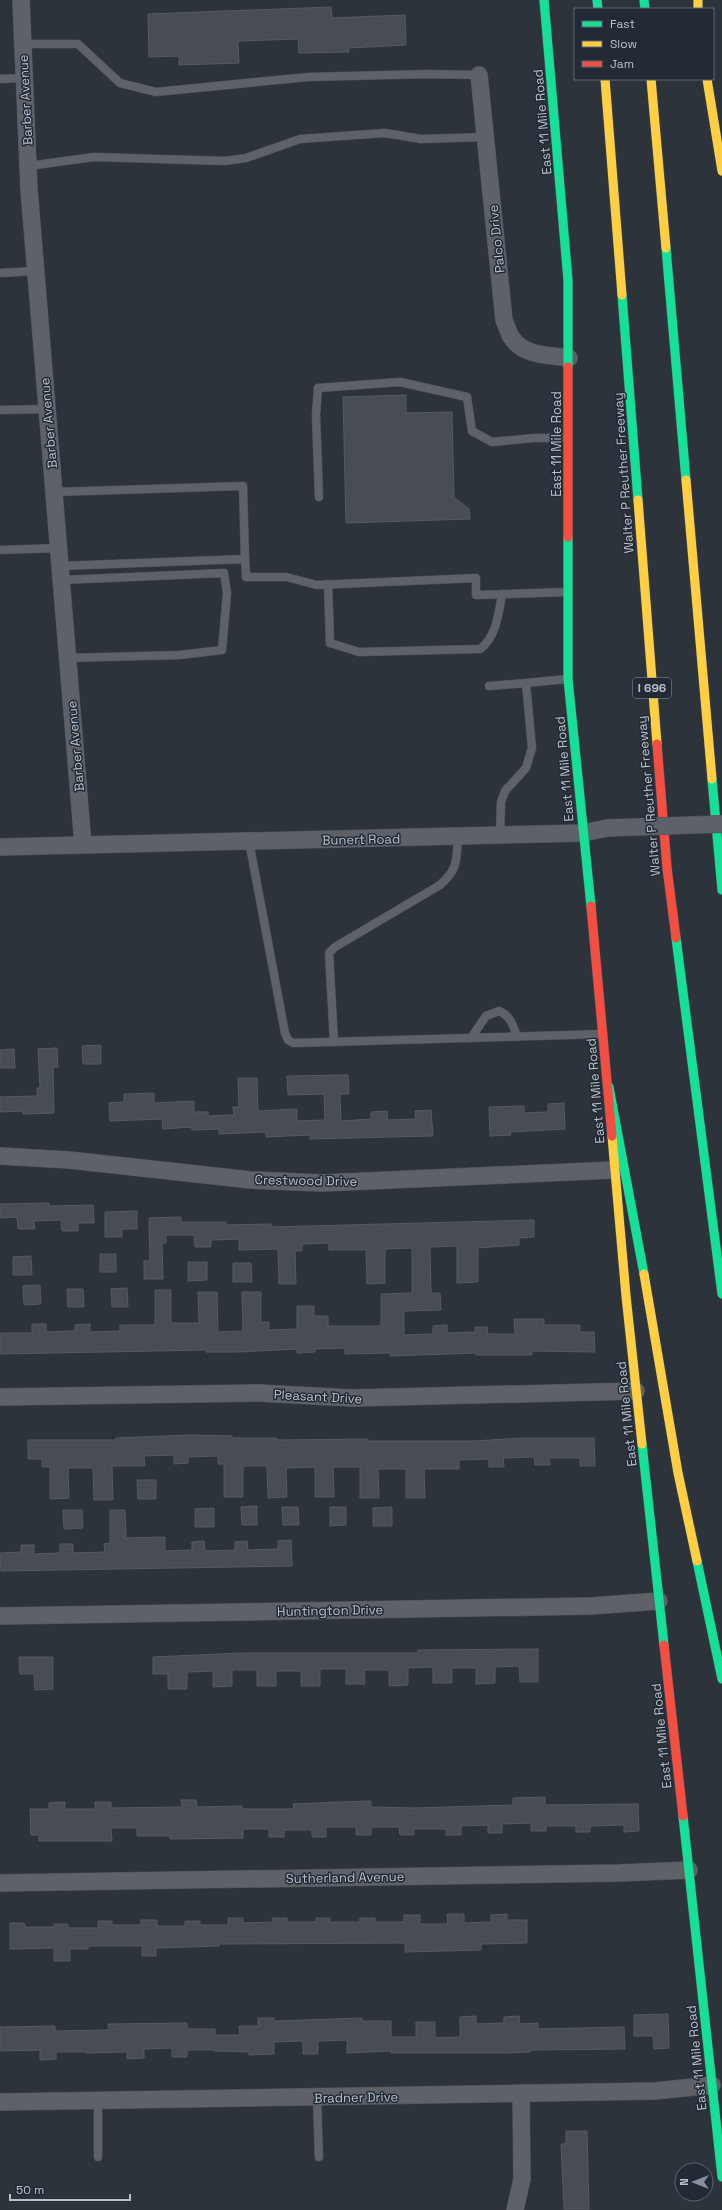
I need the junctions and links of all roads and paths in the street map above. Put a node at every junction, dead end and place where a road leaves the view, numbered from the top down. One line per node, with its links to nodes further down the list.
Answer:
1 (21, 0): 3 (street, Barber Avenue)
2 (544, 0): 15 (main road, East 11 Mile Road)
3 (23, 44): 4 (lane); 5 (street, Barber Avenue)
4 (479, 75): 10 (street, Palco Drive)
5 (24, 78): 6 (lane); 11 (street, Barber Avenue)
6 (0, 79)
7 (605, 80): 47 (main road, Walter P Reuther Freeway / I 696)
8 (651, 80): 39 (main road)
9 (707, 80): 12 (main road)
10 (485, 137): 11 (lane); 15 (street, Palco Drive)
11 (28, 166): 13 (street, Barber Avenue)
12 (722, 171)
13 (36, 271): 14 (lane); 16 (street, Barber Avenue)
14 (0, 273)
15 (569, 358): 18 (main road, East 11 Mile Road)
16 (47, 409): 17 (lane); 19 (street, Barber Avenue)
17 (0, 410)
18 (569, 438): 20 (lane); 26 (main road, East 11 Mile Road)
19 (54, 492): 21 (street, Barber Avenue); 23 (lane)
20 (319, 497)
21 (59, 548): 22 (lane); 24 (street, Barber Avenue)
22 (0, 550)
23 (245, 559): 24 (lane); 25 (lane)
24 (61, 573): 28 (street, Barber Avenue); 28 (lane)
25 (328, 584): 27 (lane); 27 (lane)
26 (567, 592): 27 (lane); 29 (main road, East 11 Mile Road)
27 (502, 594)
28 (68, 658): 37 (street, Barber Avenue)
29 (568, 679): 30 (lane); 33 (main road, East 11 Mile Road)
30 (526, 683): 31 (lane); 34 (lane)
31 (489, 686)
32 (722, 824): 33 (street, Bunert Road, bridge)
33 (583, 834): 34 (street, Bunert Road); 40 (main road, East 11 Mile Road)
34 (500, 835): 35 (street, Bunert Road)
35 (458, 836): 36 (street, Bunert Road); 43 (lane)
36 (249, 841): 37 (street, Bunert Road); 43 (lane)
37 (83, 845): 38 (street, Bunert Road)
38 (0, 847)
39 (722, 890)
40 (603, 1034): 41 (lane); 44 (main road, East 11 Mile Road)
41 (517, 1036): 42 (lane); 42 (lane)
42 (471, 1038): 43 (lane)
43 (334, 1042)
44 (609, 1086): 46 (main road, East 11 Mile Road); 52 (main road)
45 (0, 1156): 46 (street, Crestwood Drive)
46 (614, 1170): 48 (main road, East 11 Mile Road)
47 (722, 1294)
48 (636, 1391): 49 (street, Pleasant Drive); 50 (main road, East 11 Mile Road)
49 (0, 1397)
50 (659, 1601): 51 (street, Huntington Drive); 53 (main road, East 11 Mile Road)
51 (0, 1616)
52 (722, 1679)
53 (689, 1870): 54 (street, Sutherland Avenue); 55 (main road, East 11 Mile Road)
54 (0, 1883)
55 (712, 2085): 56 (street, Bradner Drive); 62 (main road, East 11 Mile Road)
56 (521, 2093): 57 (street, Bradner Drive); 63 (street)
57 (317, 2098): 58 (street, Bradner Drive); 61 (lane)
58 (98, 2100): 59 (street, Bradner Drive); 60 (lane)
59 (0, 2102)
60 (98, 2157)
61 (319, 2157)
62 (722, 2177)
63 (515, 2210)

